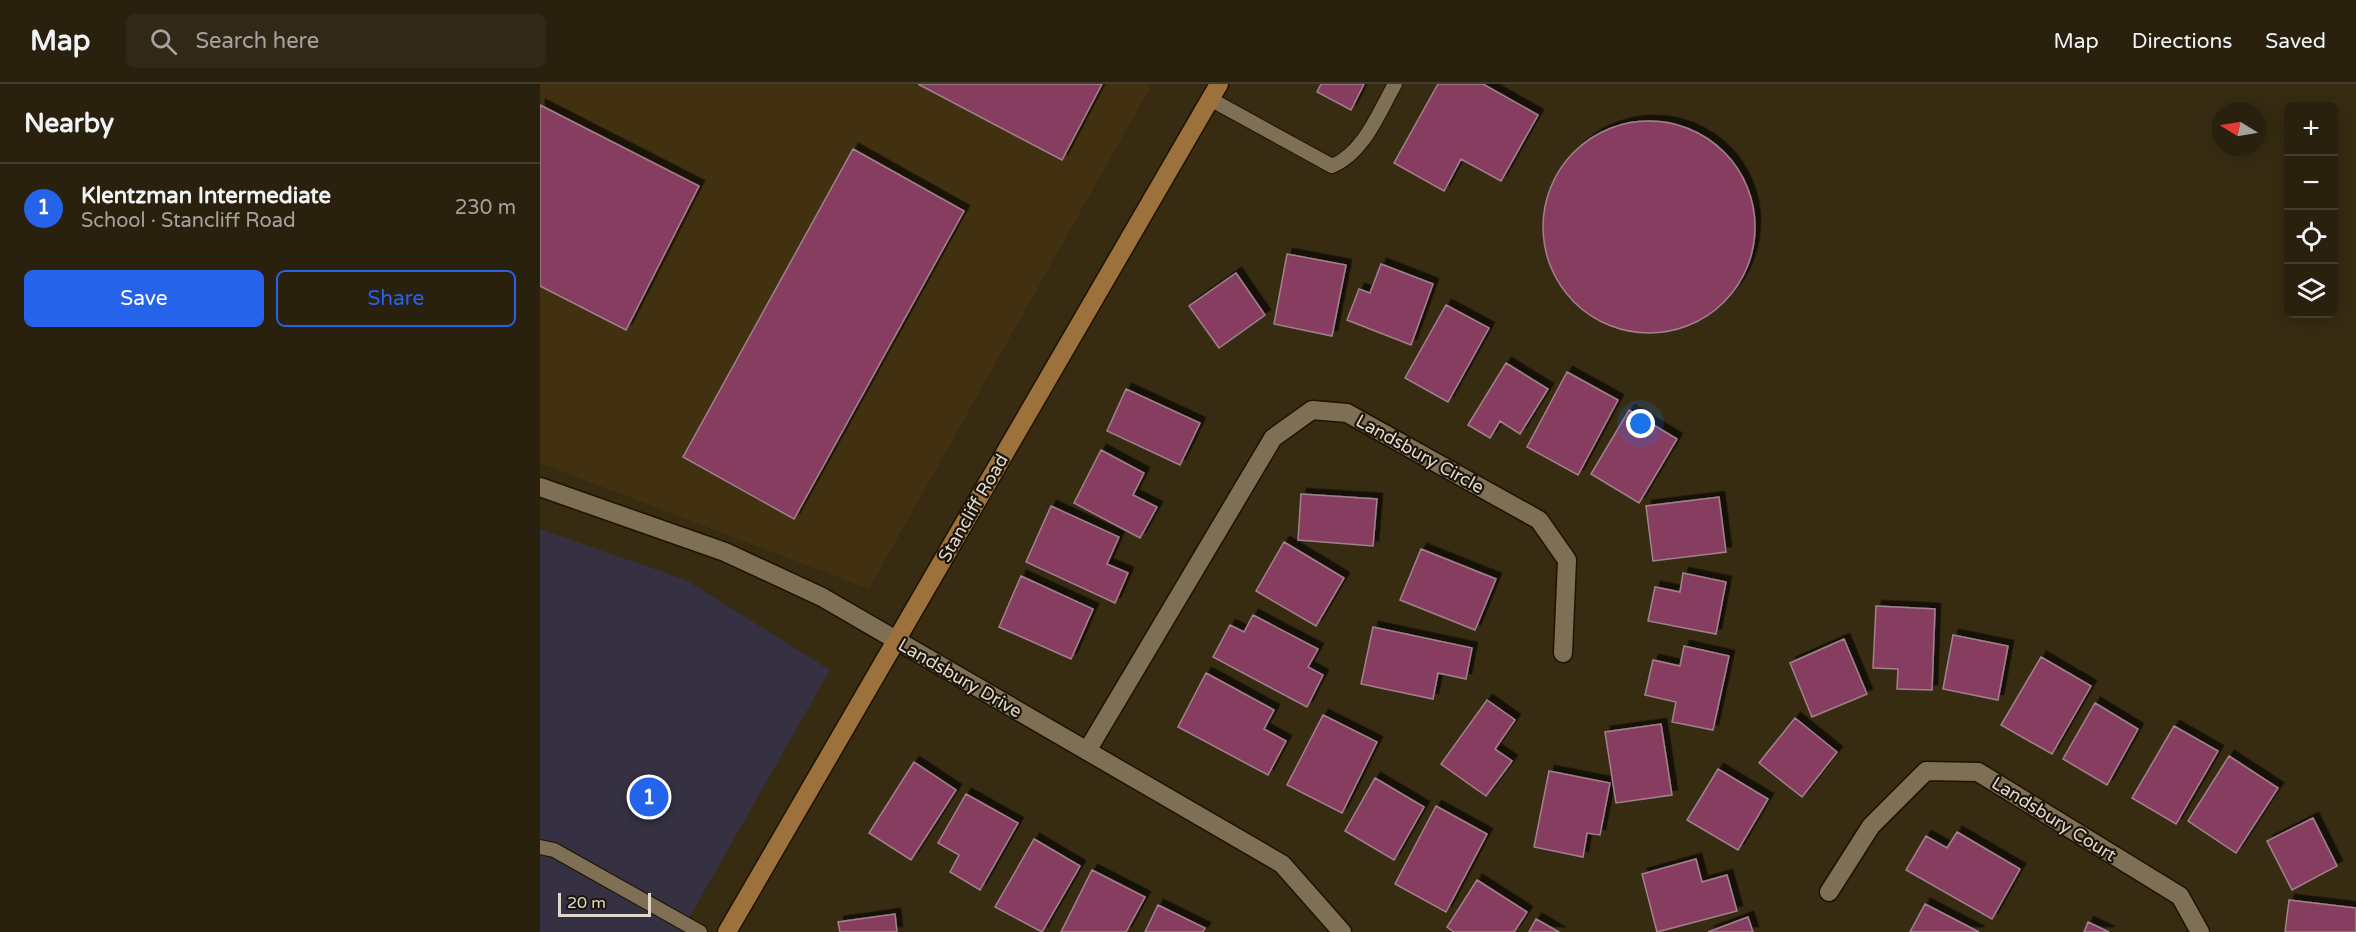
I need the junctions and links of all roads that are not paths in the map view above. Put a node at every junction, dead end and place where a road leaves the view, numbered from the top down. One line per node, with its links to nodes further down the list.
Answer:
1 (1395, 84): 2 (lane)
2 (1214, 92): 4 (street, Stancliff Road)
3 (540, 487): 4 (street, Landsbury Drive)
4 (895, 641): 6 (street, Landsbury Drive); 10 (street, Stancliff Road)
5 (1563, 653): 6 (street, Landsbury Circle)
6 (1087, 751): 11 (street, Landsbury Drive)
7 (540, 847): 9 (lane)
8 (1829, 892): 12 (street, Landsbury Court)
9 (700, 932)
10 (727, 932)
11 (1342, 932)
12 (2200, 932)

